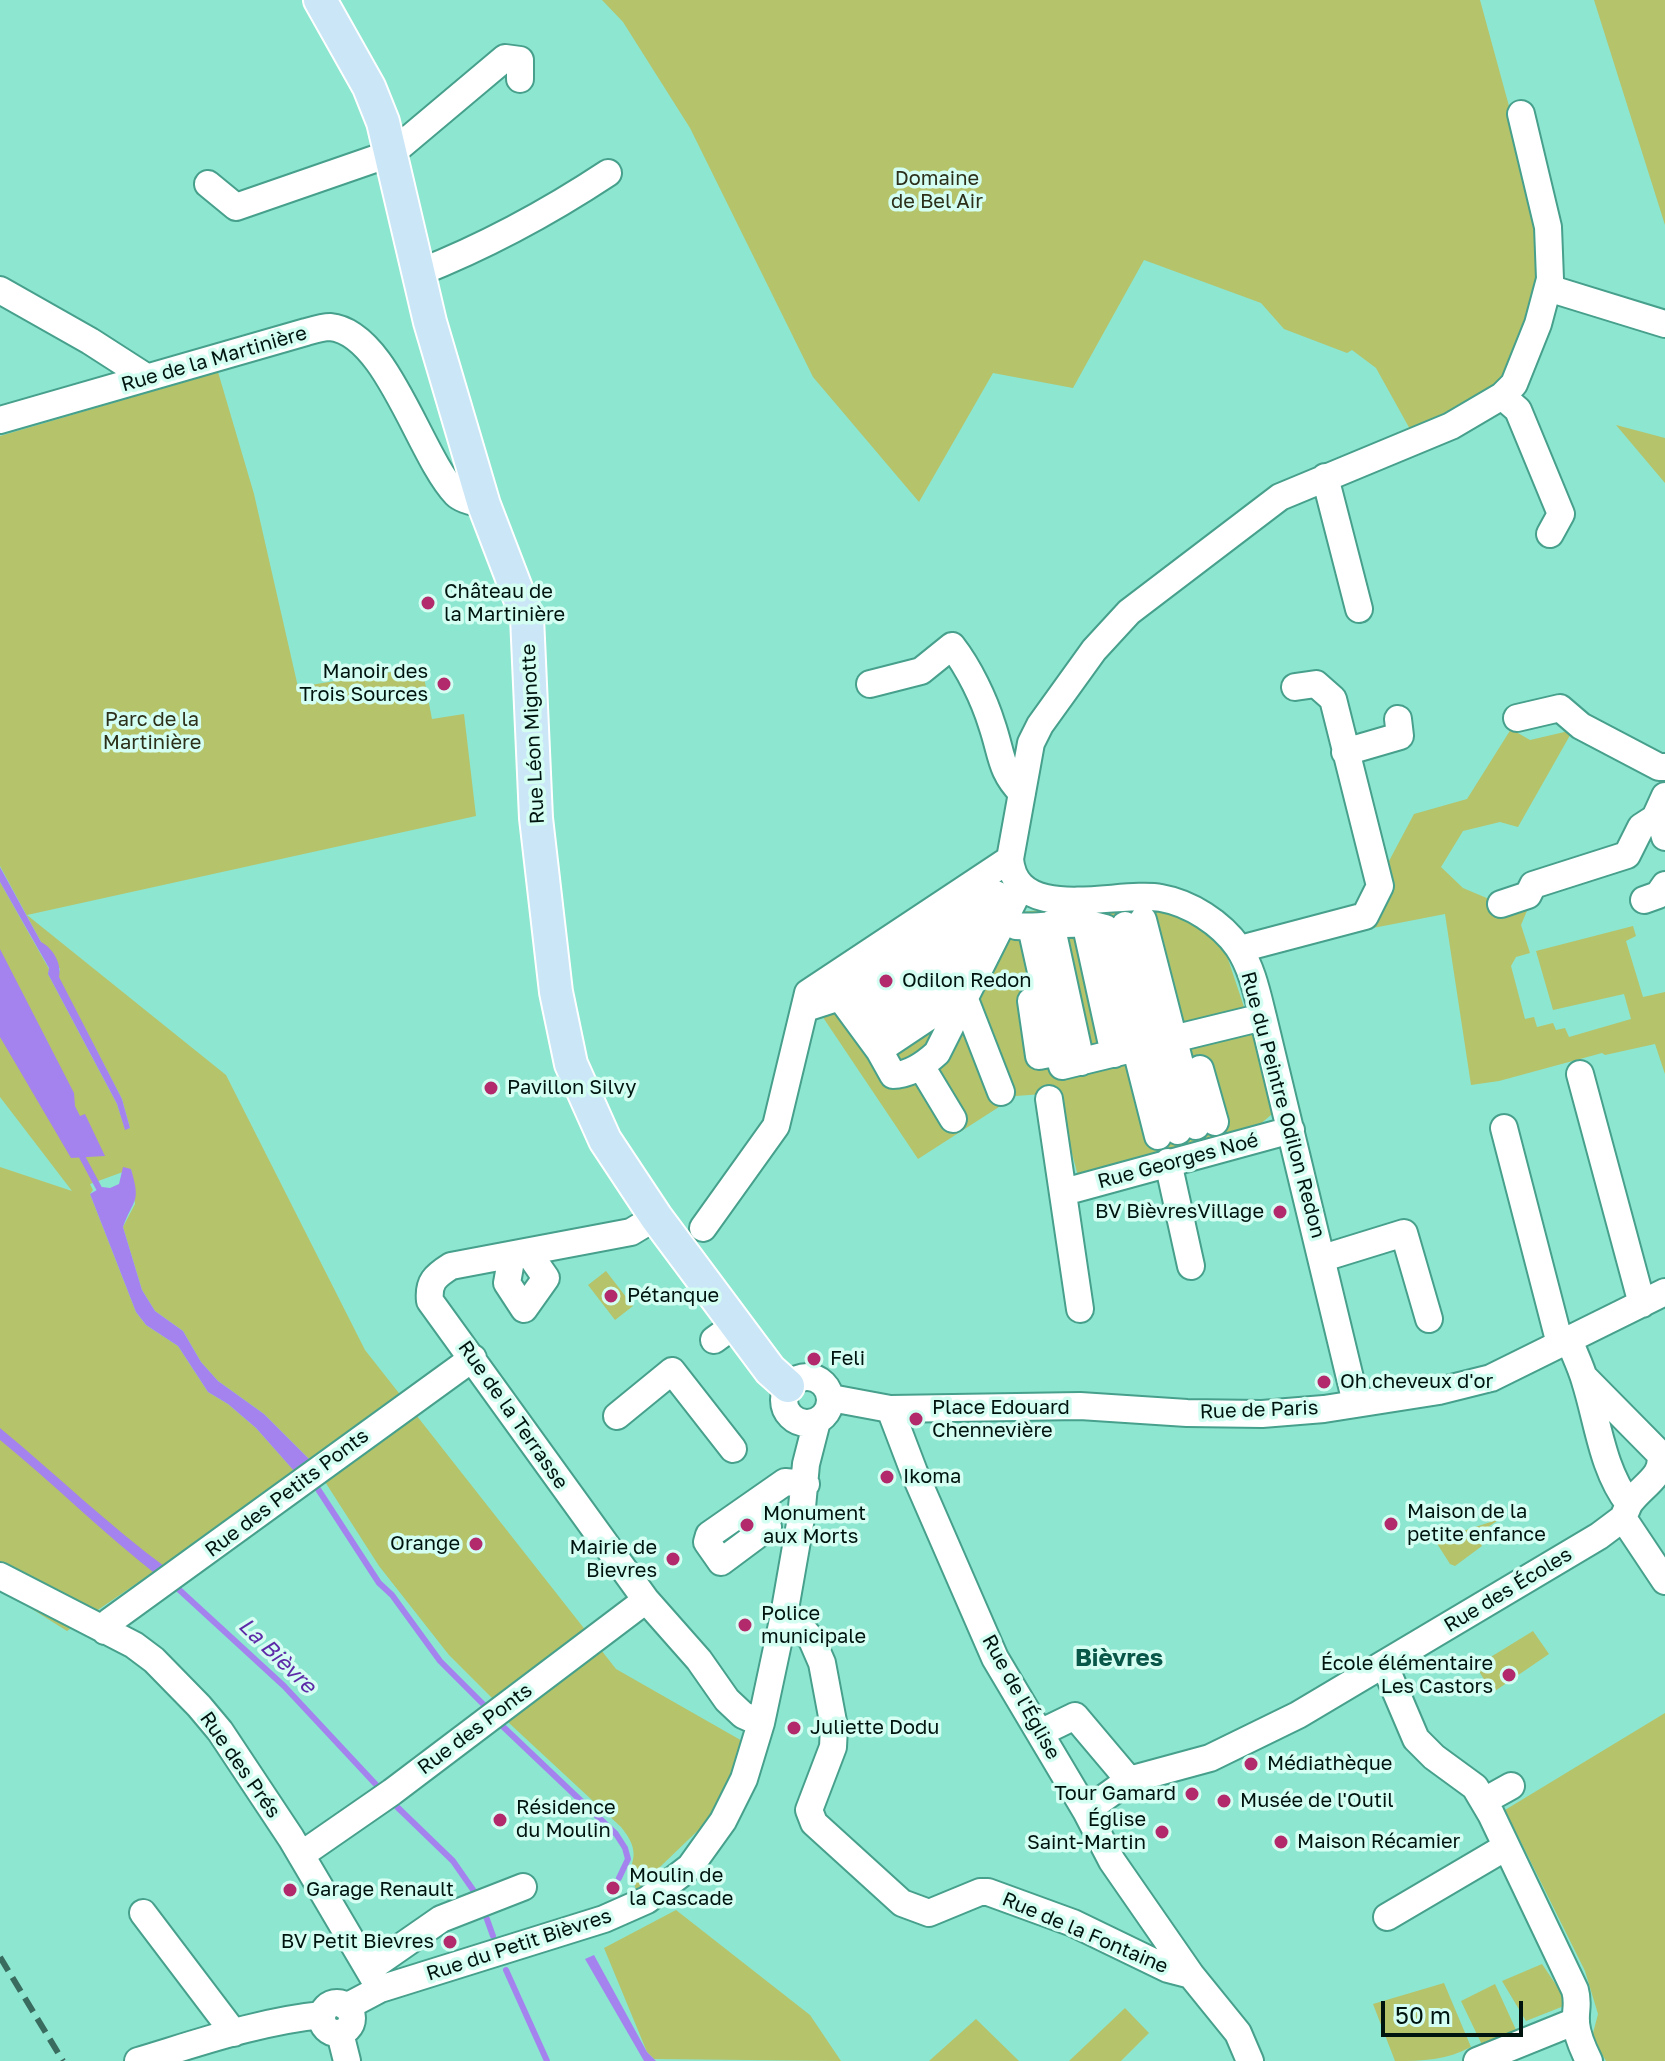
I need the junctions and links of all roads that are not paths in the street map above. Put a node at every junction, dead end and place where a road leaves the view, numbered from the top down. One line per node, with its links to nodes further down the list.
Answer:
1 (320, 0): 4 (main road, Rue Léon Mignotte)
2 (520, 79): 4 (street)
3 (1521, 114): 8 (street)
4 (392, 153): 6 (street); 7 (main road, Rue Léon Mignotte)
5 (608, 173): 7 (street)
6 (208, 184)
7 (418, 273): 15 (main road, Rue Léon Mignotte)
8 (1548, 288): 10 (street); 12 (street)
9 (0, 290): 11 (street)
10 (1665, 324)
11 (146, 377): 13 (street, Rue de la Martinière); 15 (street, Rue de la Martinière)
12 (1502, 396): 14 (street); 16 (street)
13 (0, 420)
14 (1325, 477): 17 (street); 24 (street)
15 (484, 505): 45 (main road, Rue Léon Mignotte)
16 (1550, 534)
17 (1359, 609)
18 (870, 684): 24 (street)
19 (1295, 687): 22 (street)
20 (1517, 718): 23 (street)
21 (1398, 719): 22 (street)
22 (1345, 752): 29 (street)
23 (1665, 767)
24 (1022, 793): 26 (street)
25 (1662, 817): 28 (street)
26 (1010, 859): 27 (street); 33 (street)
27 (1021, 886): 29 (street, Rue du Peintre Odilon Redon); 31 (street)
28 (1501, 904)
29 (1240, 949): 34 (street, Rue du Peintre Odilon Redon)
30 (985, 955): 31 (street); 32 (street); 35 (street)
31 (1062, 988): 31 (street); 31 (street); 34 (street); 35 (street)
32 (966, 994): 35 (street); 36 (street); 38 (street)
33 (806, 1008): 35 (street); 46 (street)
34 (1263, 1017): 42 (street, Rue du Peintre Odilon Redon)
35 (861, 1025): 36 (street)
36 (921, 1066): 40 (street)
37 (1580, 1074): 49 (street)
38 (1001, 1092)
39 (1049, 1099): 44 (street)
40 (953, 1119)
41 (1504, 1128): 52 (street, Rue des Écoles)
42 (1291, 1130): 43 (street, Rue Georges Noé); 47 (street, Rue du Peintre Odilon Redon)
43 (1168, 1162): 44 (street, Rue Georges Noé); 48 (street)
44 (1064, 1192): 50 (street)
45 (656, 1217): 53 (street, Rue de la Terrasse); 55 (main road, Rue Léon Mignotte)
46 (703, 1228)
47 (1323, 1258): 51 (street); 57 (street, Rue du Peintre Odilon Redon)
48 (1191, 1266)
49 (1654, 1298): 52 (street, Rue de Paris)
50 (1080, 1309)
51 (1429, 1319)
52 (1564, 1342): 54 (street, Rue des Écoles); 57 (street, Rue de Paris)
53 (473, 1358): 68 (street, Rue de la Terrasse); 70 (street, Rue des Petits Ponts)
54 (1584, 1377): 62 (street, Rue des Écoles); 65 (street, Rue des Écoles)
55 (788, 1386): 56 (street); 60 (street)
56 (831, 1398): 58 (street, Rue de Paris); 60 (street)
57 (1356, 1403): 58 (street, Rue de Paris)
58 (890, 1409): 73 (street, Rue de l'Église)
59 (617, 1416): 61 (street)
60 (806, 1420): 63 (street, Rue du Petit Bièvres)
61 (733, 1449)
62 (1664, 1470): 65 (street, Rue des Écoles)
63 (806, 1474): 64 (street); 69 (street, Rue du Petit Bièvres)
64 (754, 1504)
65 (1626, 1511): 67 (street); 71 (street, Rue des Écoles)
66 (0, 1576): 70 (street, Rue des Prés)
67 (1665, 1581)
68 (646, 1600): 72 (street, Rue de la Terrasse); 79 (street, Rue des Ponts)
69 (784, 1615): 72 (street, Rue du Petit Bièvres); 83 (street, Rue de la Fontaine)
70 (105, 1631): 79 (street, Rue des Prés)
71 (1384, 1664): 74 (street, Rue des Écoles); 76 (street)
72 (761, 1723): 84 (street, Rue du Petit Bièvres)
73 (1040, 1733): 74 (street); 77 (street, Rue de l'Église)
74 (1129, 1780): 77 (street)
75 (1511, 1786): 76 (street)
76 (1484, 1801): 78 (street)
77 (1086, 1811): 83 (street, Rue de l'Église)
78 (1506, 1847): 82 (street); 86 (street)
79 (301, 1855): 84 (street, Rue des Prés)
80 (523, 1887): 84 (street)
81 (143, 1913): 87 (street)
82 (1387, 1917)
83 (1191, 1975): 90 (street, Rue de l'Église)
84 (375, 1979): 85 (street, Rue du Petit Bièvres)
85 (336, 2018): 87 (street, Rue du Petit Bièvres); 89 (street)
86 (1576, 2021): 91 (street); 92 (street)
87 (234, 2033): 88 (street, Rue du Petit Bièvres)
88 (138, 2061)
89 (347, 2061)
90 (1250, 2061)
91 (1477, 2061)
92 (1589, 2061)

